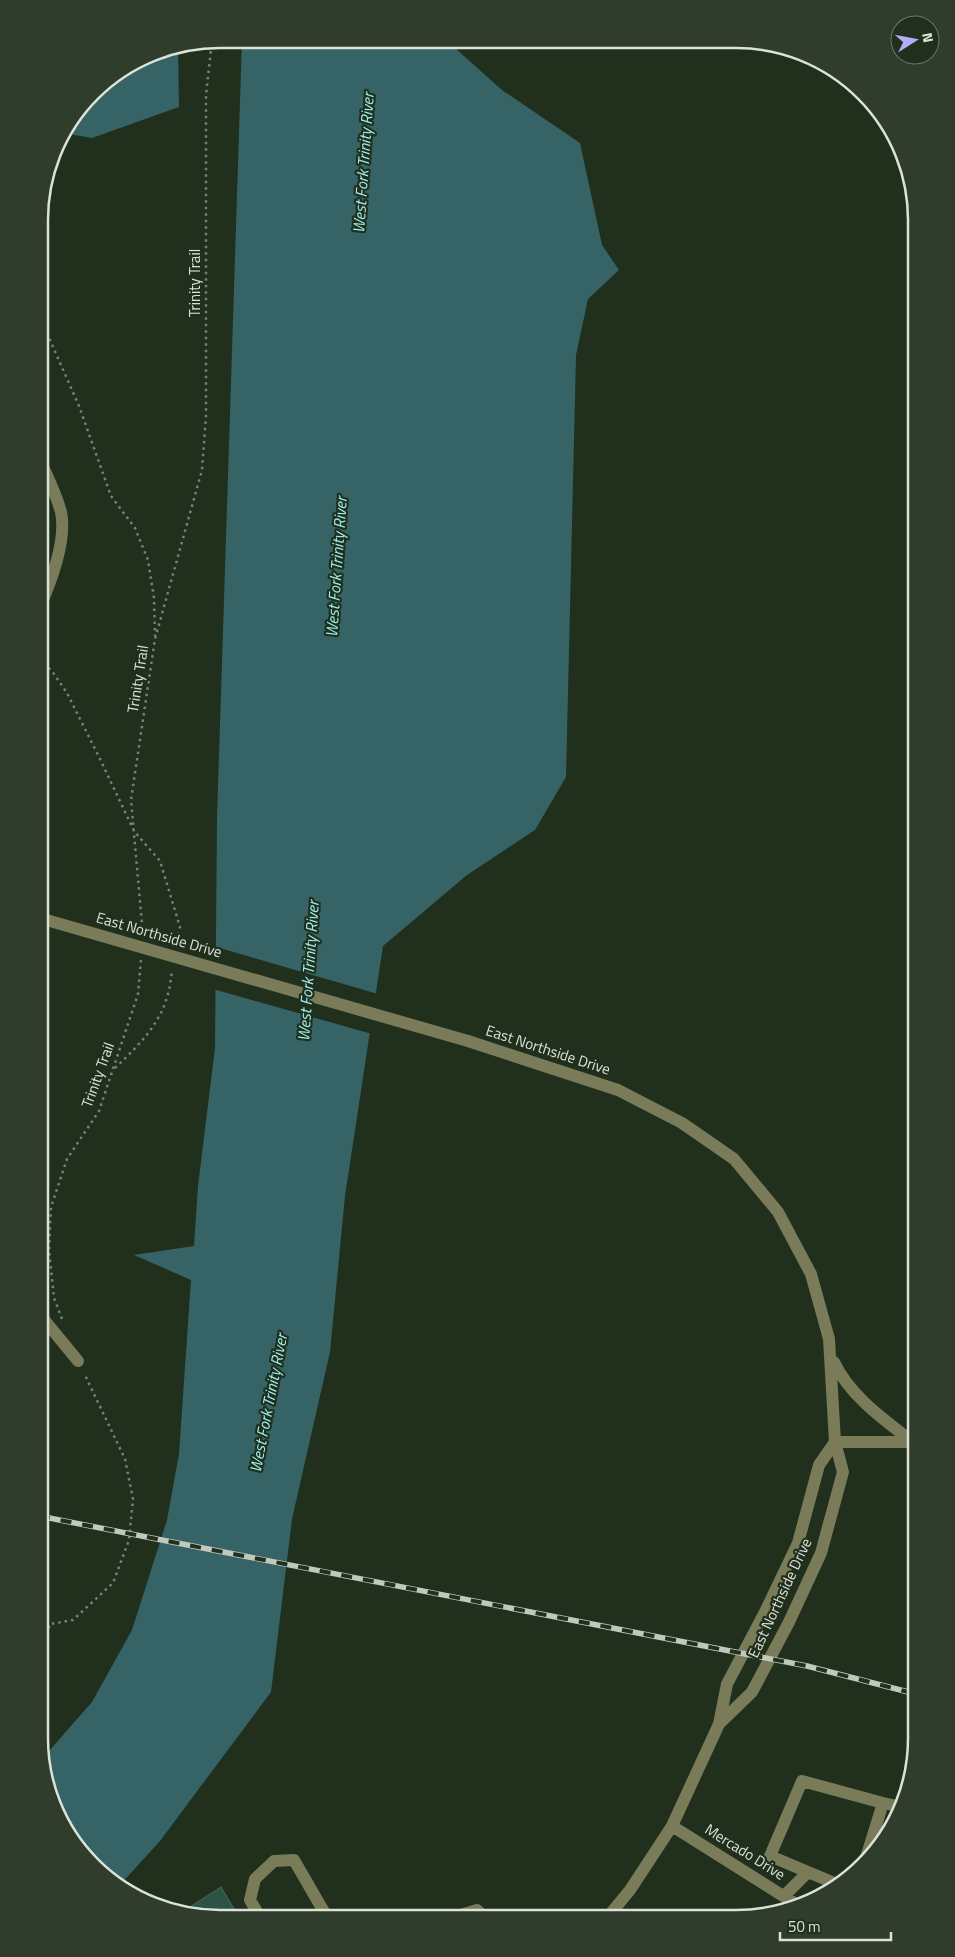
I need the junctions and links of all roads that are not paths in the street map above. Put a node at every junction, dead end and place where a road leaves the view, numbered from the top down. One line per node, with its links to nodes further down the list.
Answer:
1 (48, 477): 2 (street)
2 (48, 589)
3 (48, 921): 5 (street, East Northside Drive, bridge)
4 (48, 1325): 6 (street)
5 (832, 1357): 7 (street); 8 (street, East Northside Drive)
6 (78, 1361)
7 (907, 1437)
8 (835, 1442): 9 (street); 10 (street, East Northside Drive); 10 (street, East Northside Drive)
9 (907, 1442)
10 (719, 1724): 13 (street, East Northside Drive)
11 (884, 1803): 12 (street); 14 (street); 15 (street)
12 (893, 1805)
13 (672, 1826): 17 (street, Mercado Drive); 21 (street, East Northside Drive)
14 (871, 1843)
15 (808, 1872): 16 (street); 17 (street)
16 (830, 1881)
17 (784, 1896): 18 (street, Mercado Drive)
18 (791, 1900)
19 (256, 1910): 20 (street)
20 (323, 1910)
21 (614, 1910)

